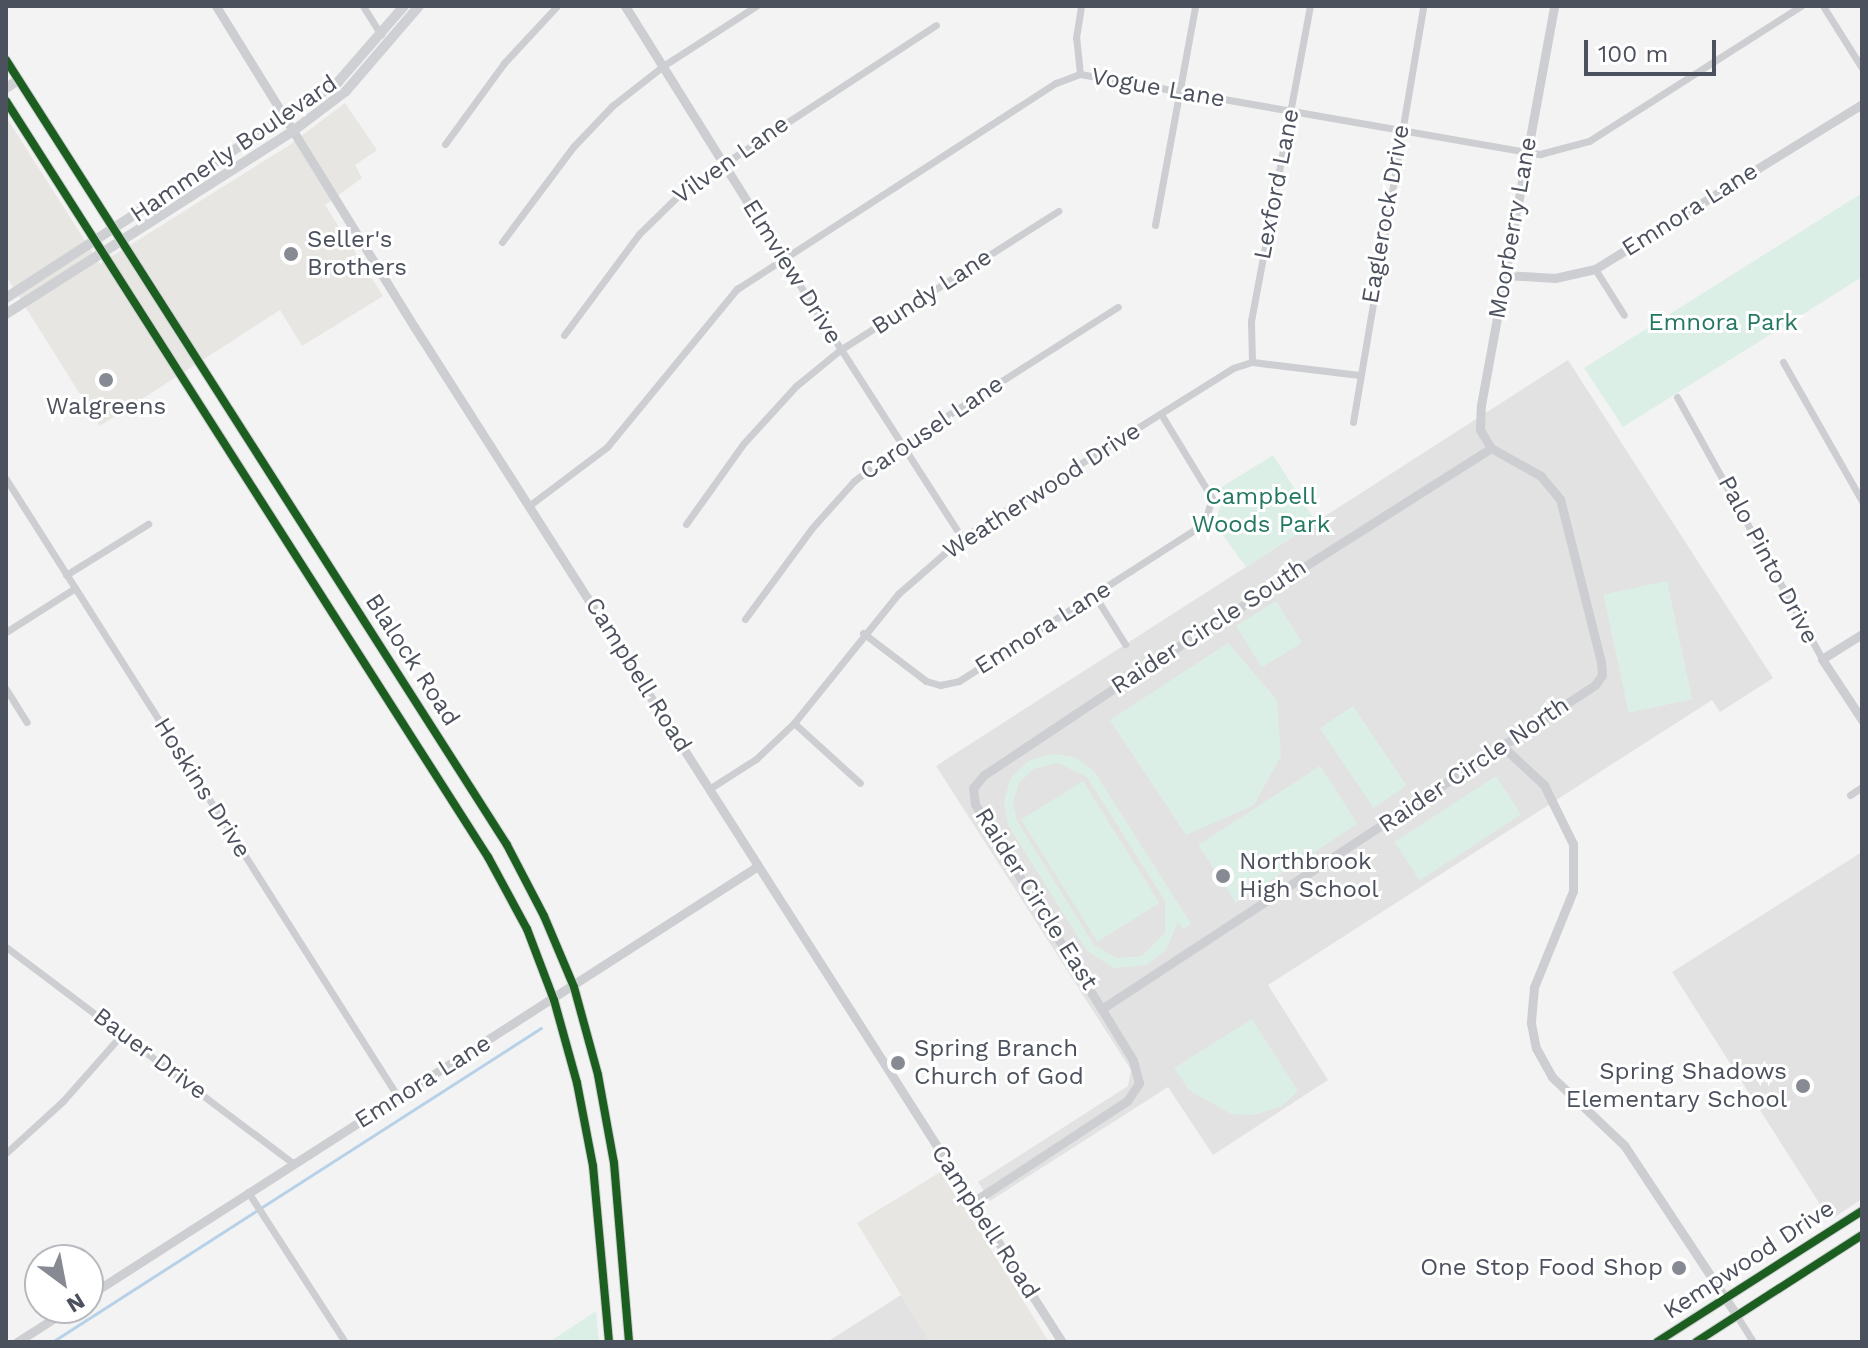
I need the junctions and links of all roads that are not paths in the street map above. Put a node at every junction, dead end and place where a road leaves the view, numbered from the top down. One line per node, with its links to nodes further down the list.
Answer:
1 (216, 6): 28 (street, Campbell Road)
2 (363, 6): 16 (street)
3 (404, 6): 16 (main road, Hammerly Boulevard)
4 (419, 6): 17 (main road, Hammerly Boulevard)
5 (557, 6): 31 (street)
6 (625, 6): 19 (street, Elmview Drive)
7 (756, 6): 19 (street)
8 (1081, 6): 21 (street)
9 (1195, 6): 24 (street)
10 (1310, 6): 27 (street, Lexford Lane)
11 (1423, 6): 30 (street, Eaglerock Drive)
12 (1554, 6): 32 (street, Moorberry Lane)
13 (1801, 6): 32 (street, Vogue Lane)
14 (1823, 6): 20 (street)
15 (936, 25): 33 (street, Vilven Lane)
16 (382, 36): 17 (street); 28 (main road, Hammerly Boulevard)
17 (389, 46): 29 (main road, Hammerly Boulevard)
18 (6, 60): 22 (main road, Blalock Road)
19 (663, 66): 33 (street, Elmview Drive); 39 (street)
20 (1862, 68)
21 (1080, 74): 24 (street, Vogue Lane); 41 (street, Vogue Lane)
22 (19, 80): 23 (main road); 36 (main road, Blalock Road)
23 (6, 88)
24 (1179, 91): 27 (street, Vogue Lane); 35 (street)
25 (6, 101): 37 (main road, Blalock Road)
26 (1862, 104): 42 (street, Emnora Lane)
27 (1291, 113): 30 (street, Vogue Lane); 51 (street, Lexford Lane)
28 (286, 120): 29 (street, Campbell Road); 36 (main road, Hammerly Boulevard)
29 (293, 131): 38 (main road, Hammerly Boulevard); 62 (street, Campbell Road)
30 (1400, 131): 32 (street, Vogue Lane); 54 (street, Eaglerock Drive)
31 (445, 144)
32 (1527, 154): 43 (street, Moorberry Lane)
33 (723, 160): 41 (street, Elmview Drive); 48 (street, Vilven Lane)
34 (1058, 211): 49 (street, Bundy Lane)
35 (1155, 225)
36 (113, 230): 37 (main road, Hammerly Boulevard); 38 (main road, Blalock Road)
37 (95, 242): 40 (main road, Blalock Road); 44 (main road, Hammerly Boulevard)
38 (121, 242): 40 (main road, Hammerly Boulevard); 50 (main road, Blalock Road)
39 (502, 242)
40 (102, 253): 46 (main road, Hammerly Boulevard); 53 (main road, Blalock Road)
41 (781, 256): 49 (street, Elmview Drive); 62 (street, Vogue Lane)
42 (1595, 269): 43 (street, Emnora Lane); 47 (street)
43 (1505, 275): 59 (street, Moorberry Lane)
44 (6, 298)
45 (1118, 307): 58 (street, Carousel Lane)
46 (6, 314)
47 (1624, 315)
48 (564, 335)
49 (840, 350): 58 (street, Elmview Drive); 64 (street, Bundy Lane)
50 (193, 355): 53 (main road); 65 (main road, Blalock Road)
51 (1252, 362): 54 (street); 56 (street, Weatherwood Drive)
52 (1783, 362): 61 (street)
53 (173, 363): 67 (main road, Blalock Road)
54 (1359, 375): 57 (street, Eaglerock Drive)
55 (1677, 397): 76 (street, Palo Pinto Drive)
56 (1161, 414): 66 (street, Weatherwood Drive); 70 (street, Emnora Lane)
57 (1353, 422)
58 (901, 445): 66 (street, Elmview Drive); 71 (street, Carousel Lane)
59 (1491, 448): 83 (street, Raider Circle North); 87 (street, Raider Circle South)
60 (6, 479): 68 (street, Hoskins Drive)
61 (1862, 501)
62 (530, 505): 88 (street, Campbell Road)
63 (148, 524): 68 (street)
64 (686, 524)
65 (305, 529): 67 (main road); 77 (main road, Blalock Road)
66 (962, 538): 73 (street, Weatherwood Drive)
67 (286, 540): 78 (main road, Blalock Road)
68 (66, 575): 69 (street, Hoskins Drive)
69 (75, 588): 72 (street); 97 (street, Hoskins Drive)
70 (1095, 596): 73 (street, Emnora Lane); 75 (street)
71 (745, 619)
72 (6, 632)
73 (863, 633): 82 (street, Weatherwood Drive)
74 (1862, 634): 76 (street)
75 (1125, 644)
76 (1822, 659): 80 (street, Palo Pinto Drive)
77 (390, 663): 78 (main road); 86 (main road, Blalock Road)
78 (371, 674): 90 (main road, Blalock Road)
79 (6, 689): 81 (street)
80 (1862, 720)
81 (27, 722)
82 (794, 723): 84 (street); 88 (street, Weatherwood Drive)
83 (1501, 745): 95 (street, Raider Circle North); 107 (street)
84 (860, 783)
85 (1862, 787): 89 (street)
86 (471, 788): 90 (main road); 93 (main road, Blalock Road)
87 (973, 788): 95 (street, Raider Circle East)
88 (709, 789): 91 (street, Campbell Road)
89 (1850, 795)
90 (451, 799): 94 (main road, Blalock Road)
91 (758, 866): 93 (street, Emnora Lane); 101 (street, Campbell Road)
92 (6, 947): 96 (street, Bauer Drive)
93 (574, 987): 94 (street, Emnora Lane); 113 (main road, Blalock Road)
94 (554, 1000): 97 (street, Emnora Lane); 112 (main road, Blalock Road)
95 (1103, 1008): 101 (street)
96 (123, 1033): 98 (street); 99 (street, Bauer Drive)
97 (398, 1097): 99 (street, Emnora Lane)
98 (6, 1153)
99 (293, 1163): 100 (street, Emnora Lane)
100 (250, 1196): 106 (street, Emnora Lane); 111 (street)
101 (973, 1202): 114 (street, Campbell Road)
102 (1862, 1211): 104 (main road, Kempwood Drive)
103 (1862, 1235): 105 (main road, Kempwood Drive)
104 (1815, 1241): 105 (main road); 107 (main road, Kempwood Drive)
105 (1827, 1258): 108 (main road, Kempwood Drive)
106 (104, 1286)
107 (1726, 1298): 108 (street); 115 (main road, Kempwood Drive)
108 (1737, 1316): 116 (main road, Kempwood Drive); 117 (street)
109 (45, 1324): 110 (street)
110 (17, 1342)
111 (345, 1342)
112 (609, 1342)
113 (629, 1342)
114 (1062, 1342)
115 (1657, 1342)
116 (1696, 1342)
117 (1753, 1342)

